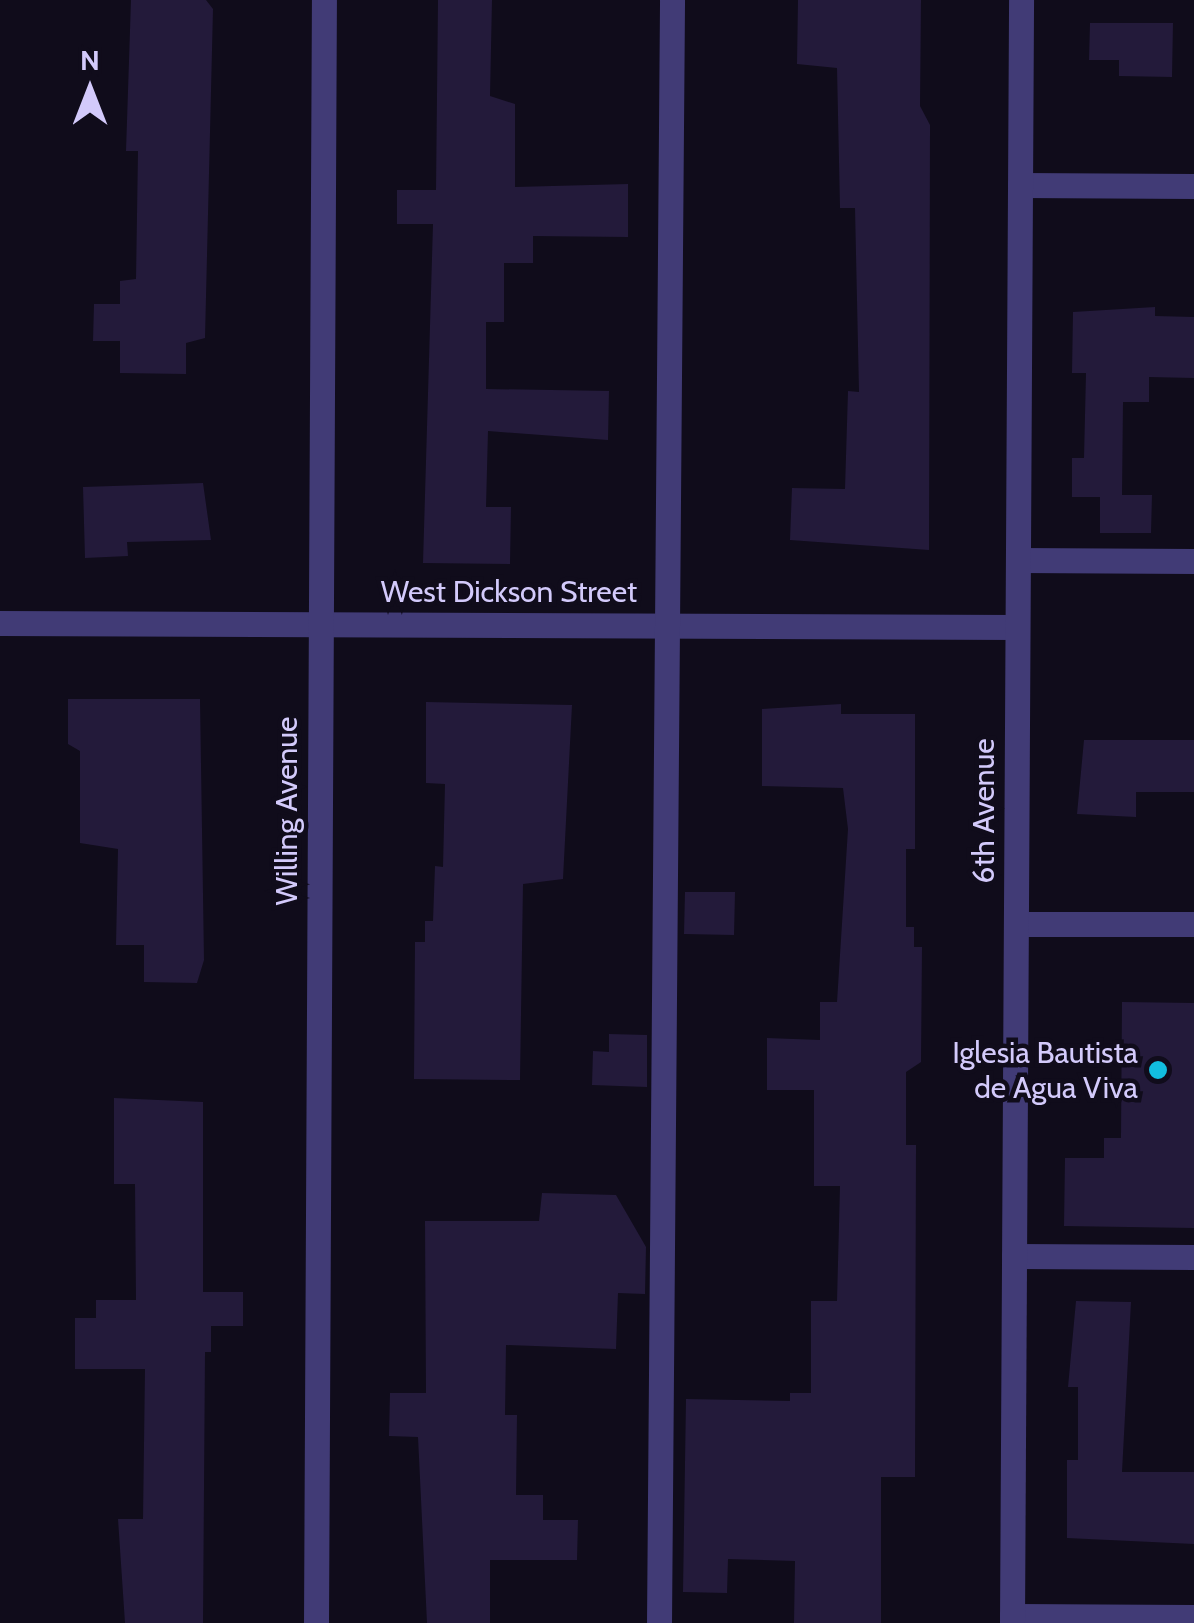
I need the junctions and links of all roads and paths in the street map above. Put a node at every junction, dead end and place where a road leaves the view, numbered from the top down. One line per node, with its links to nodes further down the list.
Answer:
1 (324, 0): 9 (street, Willing Avenue)
2 (672, 0): 10 (street)
3 (1021, 0): 4 (street, 6th Avenue)
4 (1020, 184): 5 (street); 6 (street, 6th Avenue)
5 (1194, 186)
6 (1018, 560): 7 (street); 11 (street, 6th Avenue)
7 (1194, 561)
8 (0, 623): 9 (street, West Dickson Street)
9 (321, 624): 10 (street, West Dickson Street); 18 (street, Willing Avenue)
10 (665, 624): 11 (street, West Dickson Street); 19 (street)
11 (1017, 627): 12 (street, 6th Avenue)
12 (1016, 924): 13 (street); 14 (street, 6th Avenue)
13 (1194, 924)
14 (1014, 1256): 15 (street); 17 (street, 6th Avenue)
15 (1194, 1258)
16 (1194, 1617): 17 (street)
17 (1012, 1620)
18 (316, 1623)
19 (659, 1623)

